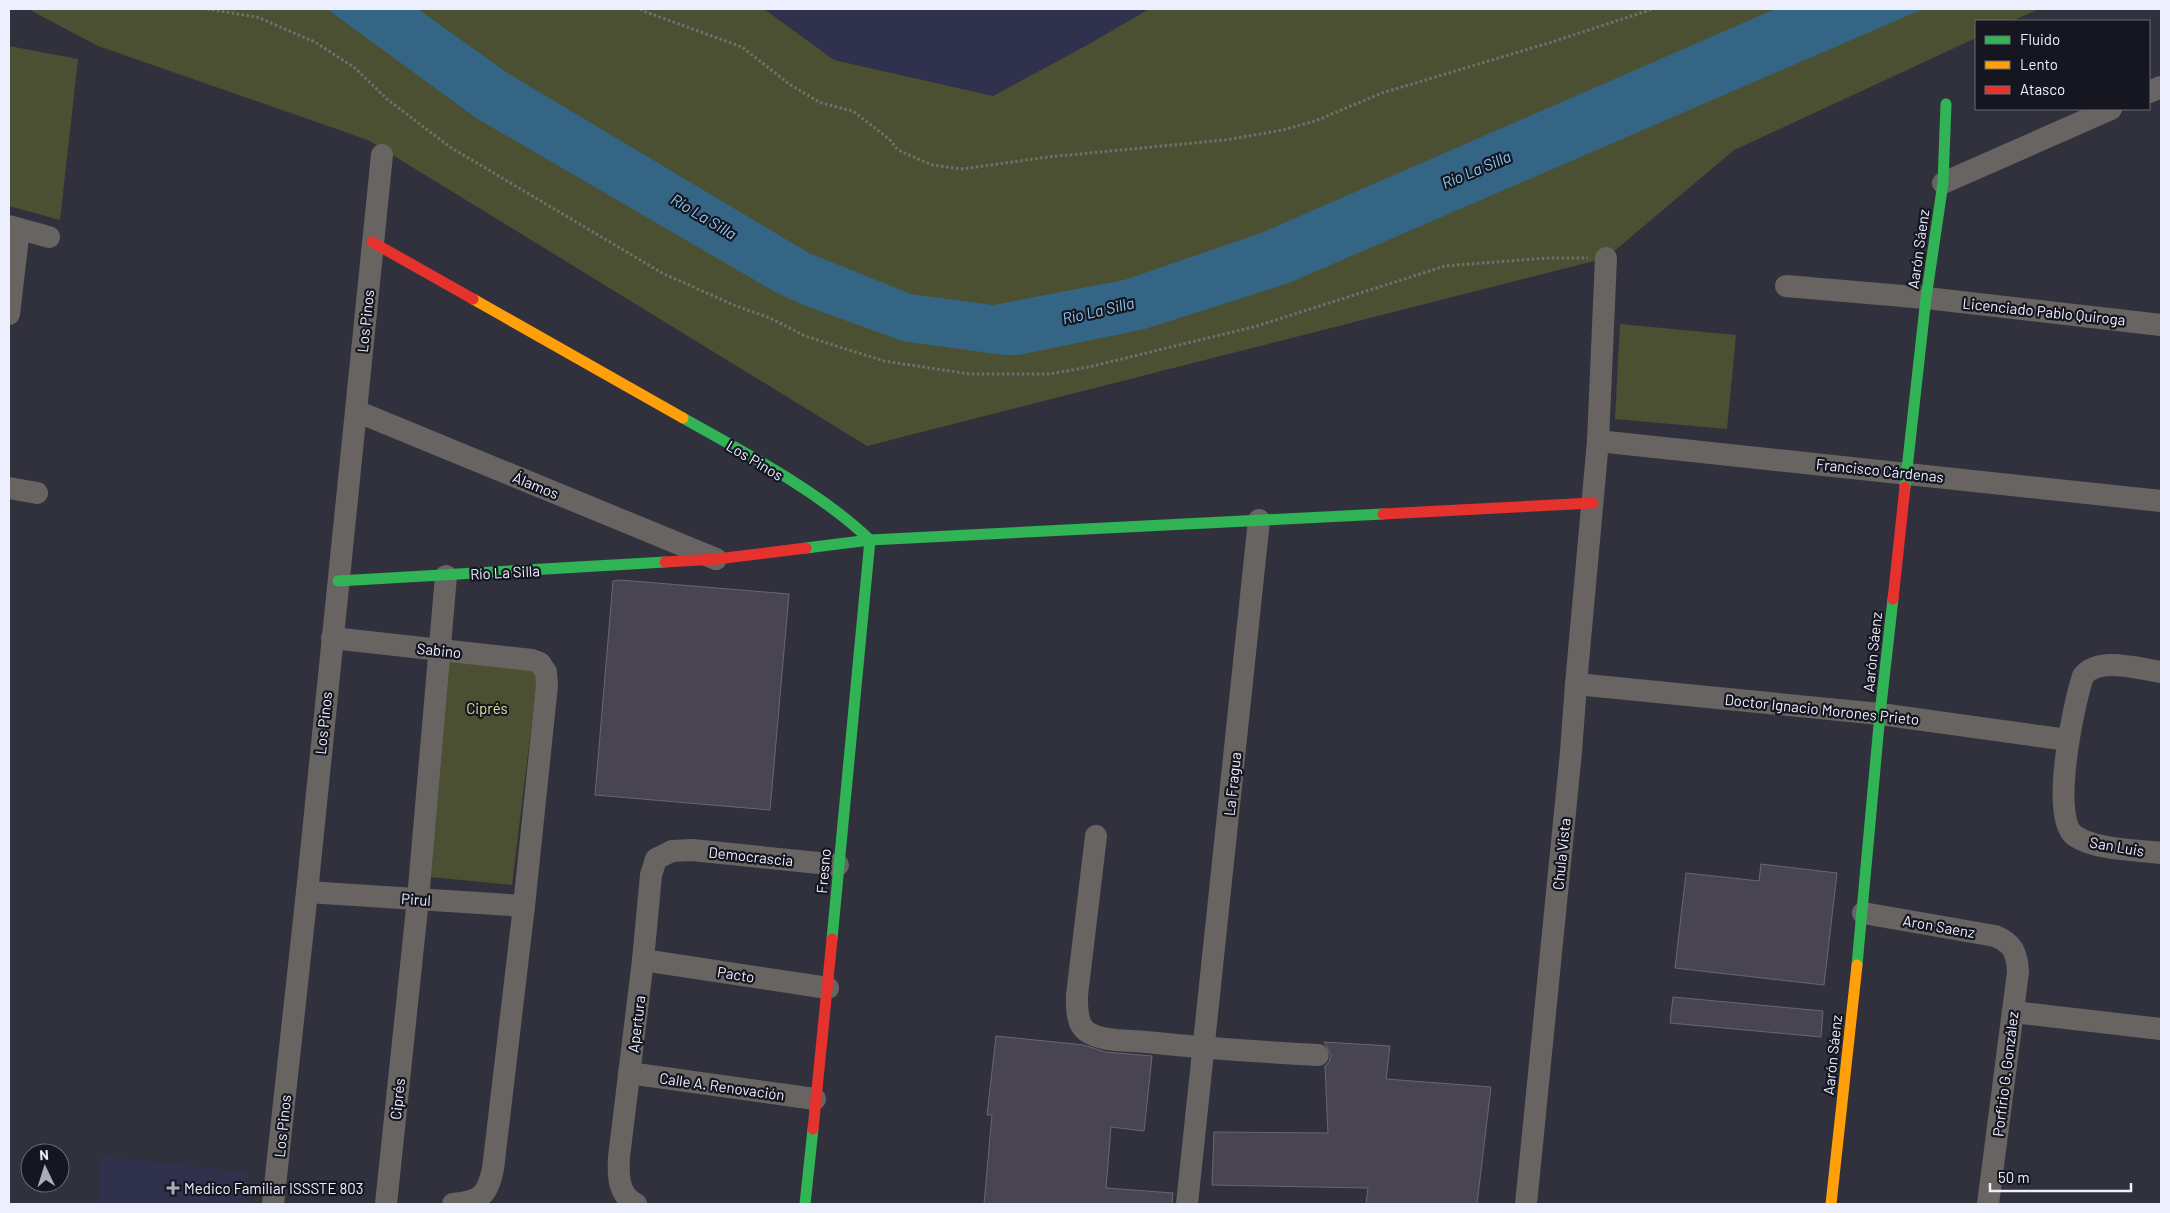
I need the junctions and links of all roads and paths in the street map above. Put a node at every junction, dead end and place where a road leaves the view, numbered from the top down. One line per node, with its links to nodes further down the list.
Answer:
1 (206, 9): 11 (path)
2 (640, 9): 3 (path)
3 (1653, 9)
4 (1946, 104): 7 (street, Aarón Sáenz)
5 (2109, 110): 7 (street)
6 (382, 155): 10 (street, Los Pinos)
7 (1943, 183): 13 (street, Aarón Sáenz)
8 (14, 228): 9 (street); 14 (street)
9 (50, 237)
10 (372, 242): 16 (street, Los Pinos); 24 (street, Los Pinos)
11 (1606, 258): 17 (street)
12 (1786, 286): 13 (street, Licenciado Pablo Quiroga)
13 (1926, 298): 15 (street, Licenciado Pablo Quiroga); 18 (street, Aarón Sáenz)
14 (9, 314)
15 (2161, 324)
16 (356, 411): 25 (street, Álamos); 27 (street, Los Pinos)
17 (1598, 440): 18 (street, Francisco Cárdenas); 22 (street)
18 (1907, 473): 21 (street, Francisco Cárdenas); 32 (street, Aarón Sáenz)
19 (9, 488): 20 (street)
20 (37, 493)
21 (2161, 501)
22 (1594, 503): 23 (street, Río La Silla); 31 (street, Chula Vista)
23 (1259, 520): 24 (street, Río La Silla); 47 (street, La Fragua)
24 (870, 540): 25 (street, Río La Silla); 37 (street, Fresno)
25 (717, 559): 26 (street, Río La Silla)
26 (446, 576): 27 (street, Río La Silla); 29 (street, Ciprés)
27 (338, 580): 28 (street, Los Pinos)
28 (332, 638): 29 (street, Sabino); 38 (street, Los Pinos)
29 (440, 651): 39 (street, Ciprés); 40 (street, Sabino)
30 (2161, 672): 33 (street)
31 (1576, 684): 32 (street, Doctor Ignacio Morones Prieto); 57 (street, Chula Vista)
32 (1880, 714): 33 (street, Doctor Ignacio Morones Prieto); 41 (street, Aarón Sáenz)
33 (2068, 740): 35 (street, San Luis)
34 (1096, 836): 47 (street)
35 (2161, 853)
36 (664, 854): 37 (street, Democrascia); 43 (street, Apertura)
37 (838, 865): 44 (street, Fresno)
38 (307, 892): 39 (street, Pirul); 52 (street, Los Pinos)
39 (418, 899): 40 (street, Pirul); 53 (street, Ciprés)
40 (524, 906): 54 (street)
41 (1863, 913): 42 (street, Aron Saenz); 58 (street, Aarón Sáenz)
42 (2012, 946): 45 (street, Porfirio G. González)
43 (644, 960): 44 (street, Pacto); 49 (street, Apertura)
44 (828, 988): 50 (street, Fresno)
45 (2013, 1012): 46 (street); 59 (street, Porfirio G. González)
46 (2161, 1029)
47 (1204, 1048): 48 (street); 56 (street, La Fragua)
48 (1318, 1055)
49 (629, 1073): 50 (street, Calle A. Renovación); 51 (street, Apertura)
50 (815, 1099): 55 (street, Fresno)
51 (631, 1201)
52 (273, 1204)
53 (386, 1204)
54 (453, 1204)
55 (805, 1204)
56 (1187, 1204)
57 (1526, 1204)
58 (1831, 1204)
59 (1988, 1204)

